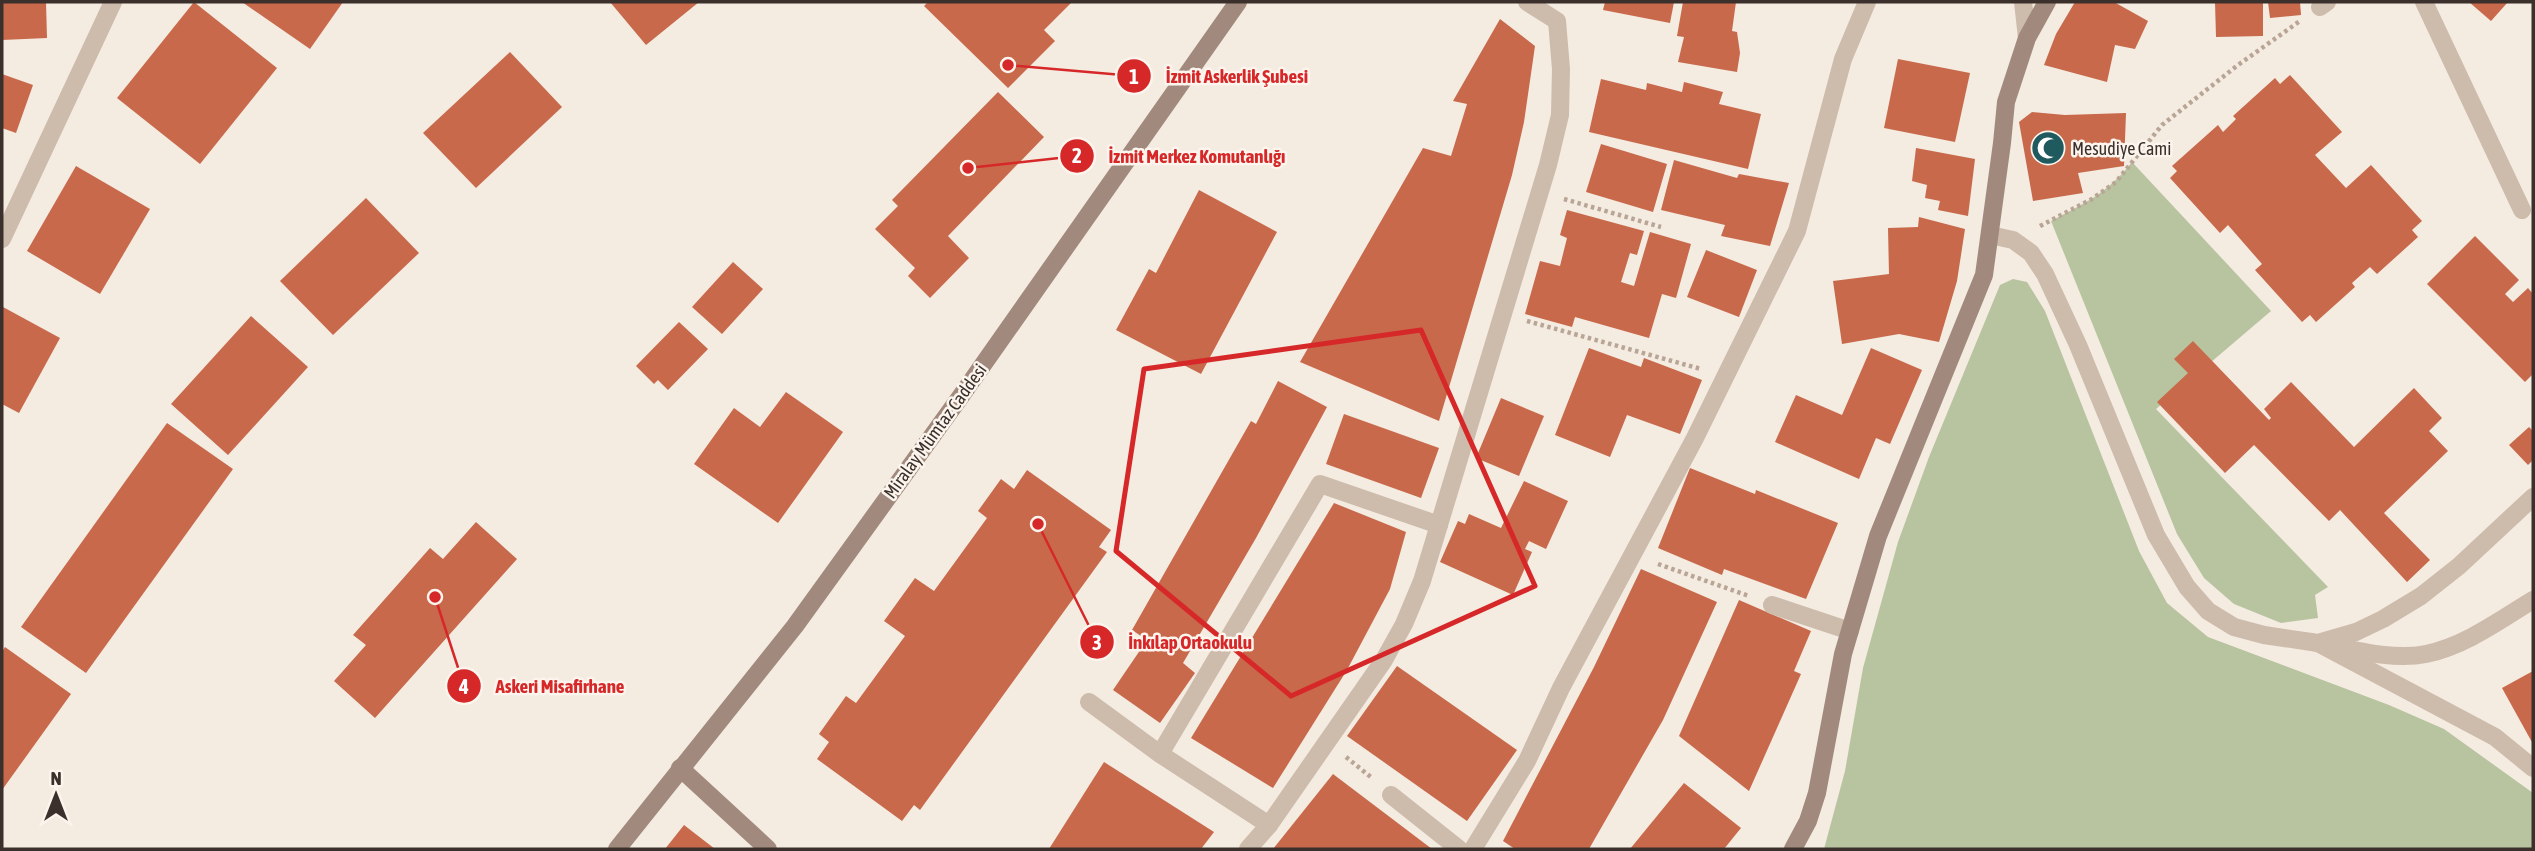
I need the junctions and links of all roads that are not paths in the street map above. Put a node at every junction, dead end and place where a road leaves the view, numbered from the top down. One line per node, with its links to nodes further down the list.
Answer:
1 (113, 2): 13 (street)
2 (1238, 2): 22 (main road, Miralay Mümtaz Caddesi)
3 (1527, 2): 9 (street)
4 (1559, 2): 9 (street)
5 (1867, 2): 30 (street)
6 (2023, 2): 10 (street)
7 (2047, 2): 10 (main road)
8 (2424, 2): 11 (street)
9 (1557, 21): 15 (street)
10 (2027, 38): 12 (main road)
11 (2522, 210)
12 (1990, 235): 18 (main road); 19 (street)
13 (2, 239)
14 (2533, 497): 19 (street)
15 (1439, 525): 21 (street); 25 (street)
16 (2533, 600): 19 (street)
17 (1772, 605): 18 (street)
18 (1850, 631): 31 (main road)
19 (2318, 643): 23 (street)
20 (1089, 702): 21 (street)
21 (1160, 754): 25 (street)
22 (680, 768): 26 (main road, Miralay Mümtaz Caddesi); 27 (main road)
23 (2533, 768)
24 (1391, 794): 29 (street)
25 (1269, 825): 28 (street)
26 (617, 849)
27 (768, 849)
28 (1248, 849)
29 (1459, 849)
30 (1474, 849)
31 (1793, 849)

